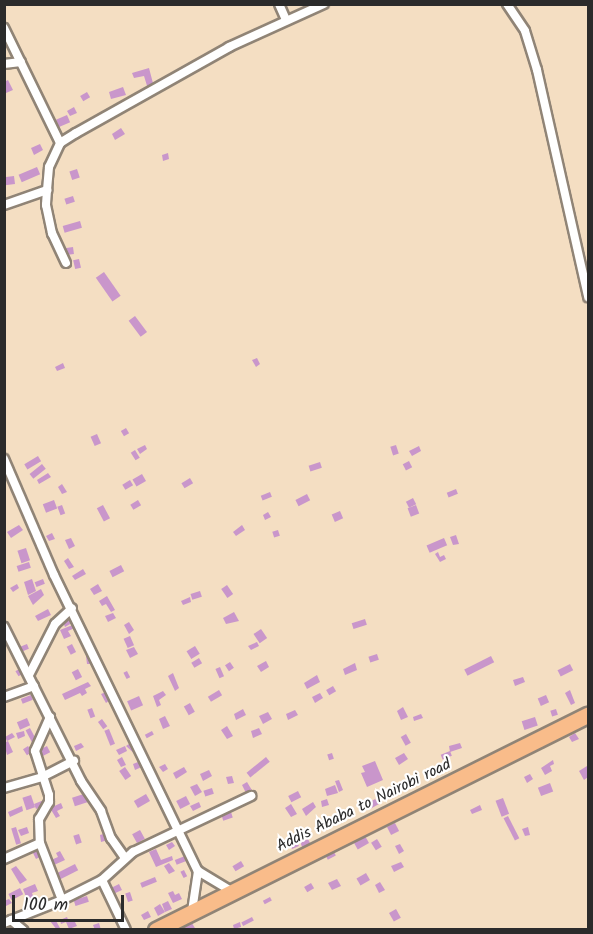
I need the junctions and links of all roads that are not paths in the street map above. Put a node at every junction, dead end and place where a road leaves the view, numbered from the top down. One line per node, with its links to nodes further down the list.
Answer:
1 (279, 4): 4 (street)
2 (324, 4): 4 (street)
3 (507, 4): 12 (street)
4 (286, 20): 8 (street)
5 (4, 28): 6 (street)
6 (21, 62): 7 (street); 8 (street)
7 (4, 64)
8 (60, 143): 9 (street)
9 (47, 190): 10 (street); 11 (street)
10 (4, 205)
11 (66, 263)
12 (588, 297)
13 (4, 459): 14 (street)
14 (72, 608): 16 (street); 25 (street)
15 (4, 627): 16 (street)
16 (29, 675): 17 (street)
17 (34, 686): 18 (street); 20 (street)
18 (4, 697)
19 (588, 715): 31 (highway, Addis Ababa to Nairobi road)
20 (50, 717): 21 (street); 22 (street)
21 (74, 761): 22 (street); 27 (street)
22 (42, 777): 23 (street); 26 (street)
23 (4, 788)
24 (251, 796): 25 (street)
25 (179, 831): 27 (street); 29 (street)
26 (40, 843): 28 (street); 32 (street)
27 (124, 858): 30 (street)
28 (4, 859)
29 (198, 871): 31 (street); 33 (street)
30 (102, 880): 32 (street); 36 (street)
31 (231, 891): 33 (highway, Addis Ababa to Nairobi road)
32 (62, 900): 34 (street)
33 (192, 911): 37 (highway, Addis Ababa to Nairobi road)
34 (8, 922): 35 (street)
35 (23, 930)
36 (126, 930)
37 (156, 930)

